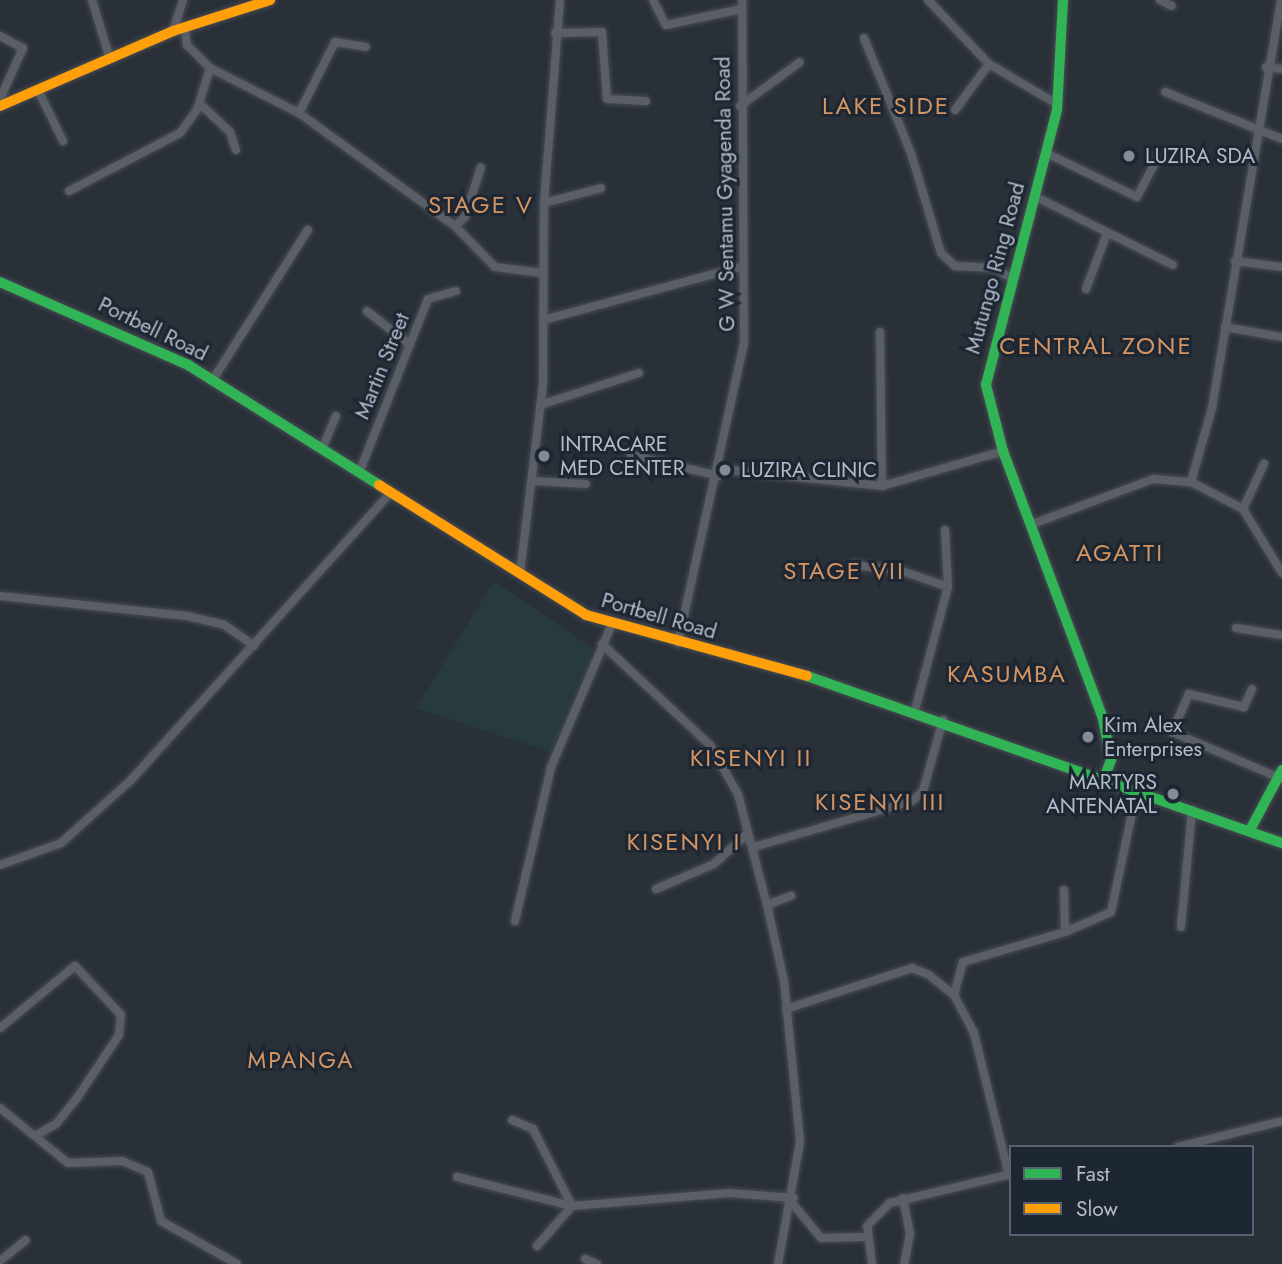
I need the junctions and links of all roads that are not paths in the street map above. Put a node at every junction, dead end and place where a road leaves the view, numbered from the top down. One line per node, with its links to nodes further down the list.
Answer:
1 (92, 0): 18 (street)
2 (183, 0): 13 (street)
3 (270, 0): 10 (main road)
4 (560, 0): 14 (street)
5 (653, 0): 11 (street)
6 (928, 0): 20 (street)
7 (1063, 0): 29 (main road, Mutungo Ring Road)
8 (1160, 0): 12 (street)
9 (1281, 0): 21 (street)
10 (243, 5): 13 (main road)
11 (742, 5): 31 (street, G W Sentamu Gyagenda Road)
12 (1172, 6)
13 (179, 31): 18 (main road); 22 (street)
14 (555, 33): 27 (street); 44 (street)
15 (0, 36): 26 (street)
16 (864, 38): 53 (street)
17 (366, 47): 33 (street)
18 (110, 60): 24 (main road)
19 (800, 62): 31 (street)
20 (989, 65): 29 (street); 32 (street)
21 (1266, 67): 23 (street); 34 (street)
22 (211, 68): 28 (street); 33 (street)
23 (1282, 69)
24 (38, 90): 30 (main road); 36 (street)
25 (1165, 92): 34 (street)
26 (0, 99)
27 (646, 101)
28 (200, 104): 37 (street); 42 (street)
29 (1057, 104): 38 (main road, Mutungo Ring Road)
30 (0, 106)
31 (740, 106): 50 (street, G W Sentamu Gyagenda Road)
32 (955, 110)
33 (299, 113): 45 (street)
34 (1256, 126): 35 (street); 48 (street)
35 (1282, 139)
36 (63, 141)
37 (236, 150)
38 (1046, 153): 39 (street); 43 (main road, Mutungo Ring Road)
39 (1157, 159)
40 (481, 167): 45 (street)
41 (601, 188): 44 (street)
42 (69, 191)
43 (1034, 196): 47 (street); 53 (main road, Mutungo Ring Road)
44 (544, 203): 52 (street)
45 (455, 226): 52 (street)
46 (308, 230): 64 (street)
47 (1107, 233): 49 (street); 55 (street)
48 (1235, 261): 51 (street); 59 (street)
49 (1174, 265)
50 (739, 267): 58 (street); 71 (street, G W Sentamu Gyagenda Road)
51 (1282, 267)
52 (543, 273): 58 (street)
53 (1010, 278): 68 (main road, Mutungo Ring Road)
54 (0, 282): 64 (main road, Portbell Road)
55 (1086, 289)
56 (456, 291): 62 (street, Martin Street)
57 (367, 312): 62 (street)
58 (543, 320): 65 (street)
59 (1225, 327): 61 (street); 74 (street)
60 (880, 332): 76 (street)
61 (1282, 337)
62 (409, 344): 72 (street, Martin Street)
63 (639, 373): 65 (street)
64 (212, 382): 67 (main road, Portbell Road)
65 (540, 405): 73 (street)
66 (336, 416): 67 (street)
67 (322, 449): 72 (main road, Portbell Road)
68 (1003, 451): 76 (street); 79 (main road, Mutungo Ring Road)
69 (631, 455): 71 (street)
70 (1264, 464): 78 (street)
71 (720, 472): 76 (street); 89 (street, G W Sentamu Gyagenda Road)
72 (359, 474): 77 (main road, Portbell Road)
73 (534, 481): 75 (street); 83 (street)
74 (1191, 482): 78 (street); 79 (street)
75 (586, 484)
76 (882, 486)
77 (390, 493): 83 (main road, Portbell Road); 91 (street)
78 (1243, 509): 82 (street)
79 (1030, 525): 96 (main road, Mutungo Ring Road)
80 (945, 530): 84 (street)
81 (853, 565): 84 (street)
82 (1282, 573)
83 (520, 574): 86 (main road, Portbell Road)
84 (948, 587): 93 (street)
85 (0, 596): 91 (street)
86 (611, 626): 89 (main road, Portbell Road); 90 (street)
87 (1236, 628): 88 (street)
88 (1282, 635)
89 (678, 643): 93 (main road, Portbell Road)
90 (601, 645): 100 (street); 108 (street)
91 (254, 646): 103 (street)
92 (1252, 689): 95 (street)
93 (915, 710): 94 (main road, Portbell Road)
94 (943, 720): 96 (main road, Portbell Road); 102 (street)
95 (1281, 776): 99 (main road)
96 (1104, 778): 97 (main road, Portbell Road)
97 (1136, 790): 98 (main road, Portbell Road); 110 (street)
98 (1192, 810): 99 (main road, Portbell Road); 109 (street)
99 (1250, 831): 101 (main road, Portbell Road)
100 (747, 834): 102 (street); 104 (street)
101 (1282, 843)
102 (754, 848): 107 (street)
103 (0, 865)
104 (656, 889)
105 (1064, 890): 110 (street)
106 (791, 896): 107 (street)
107 (767, 905): 112 (street)
108 (516, 921)
109 (1181, 927)
110 (1065, 932): 111 (street)
111 (954, 995): 112 (street); 119 (street)
112 (786, 1009): 123 (street)
113 (0, 1028): 117 (street)
114 (0, 1108): 117 (street)
115 (512, 1120): 124 (street)
116 (1282, 1121): 118 (street)
117 (36, 1135): 130 (street)
118 (1186, 1145)
119 (1009, 1170)
120 (1009, 1175): 122 (street)
121 (457, 1177): 124 (street)
122 (903, 1198): 125 (street); 134 (street)
123 (794, 1201): 124 (street); 125 (street); 132 (street)
124 (572, 1206): 127 (street)
125 (864, 1237): 133 (street)
126 (26, 1240): 129 (street)
127 (537, 1246)
128 (585, 1259): 131 (street)
129 (0, 1261)
130 (237, 1264)
131 (597, 1264)
132 (778, 1264)
133 (872, 1264)
134 (904, 1264)

